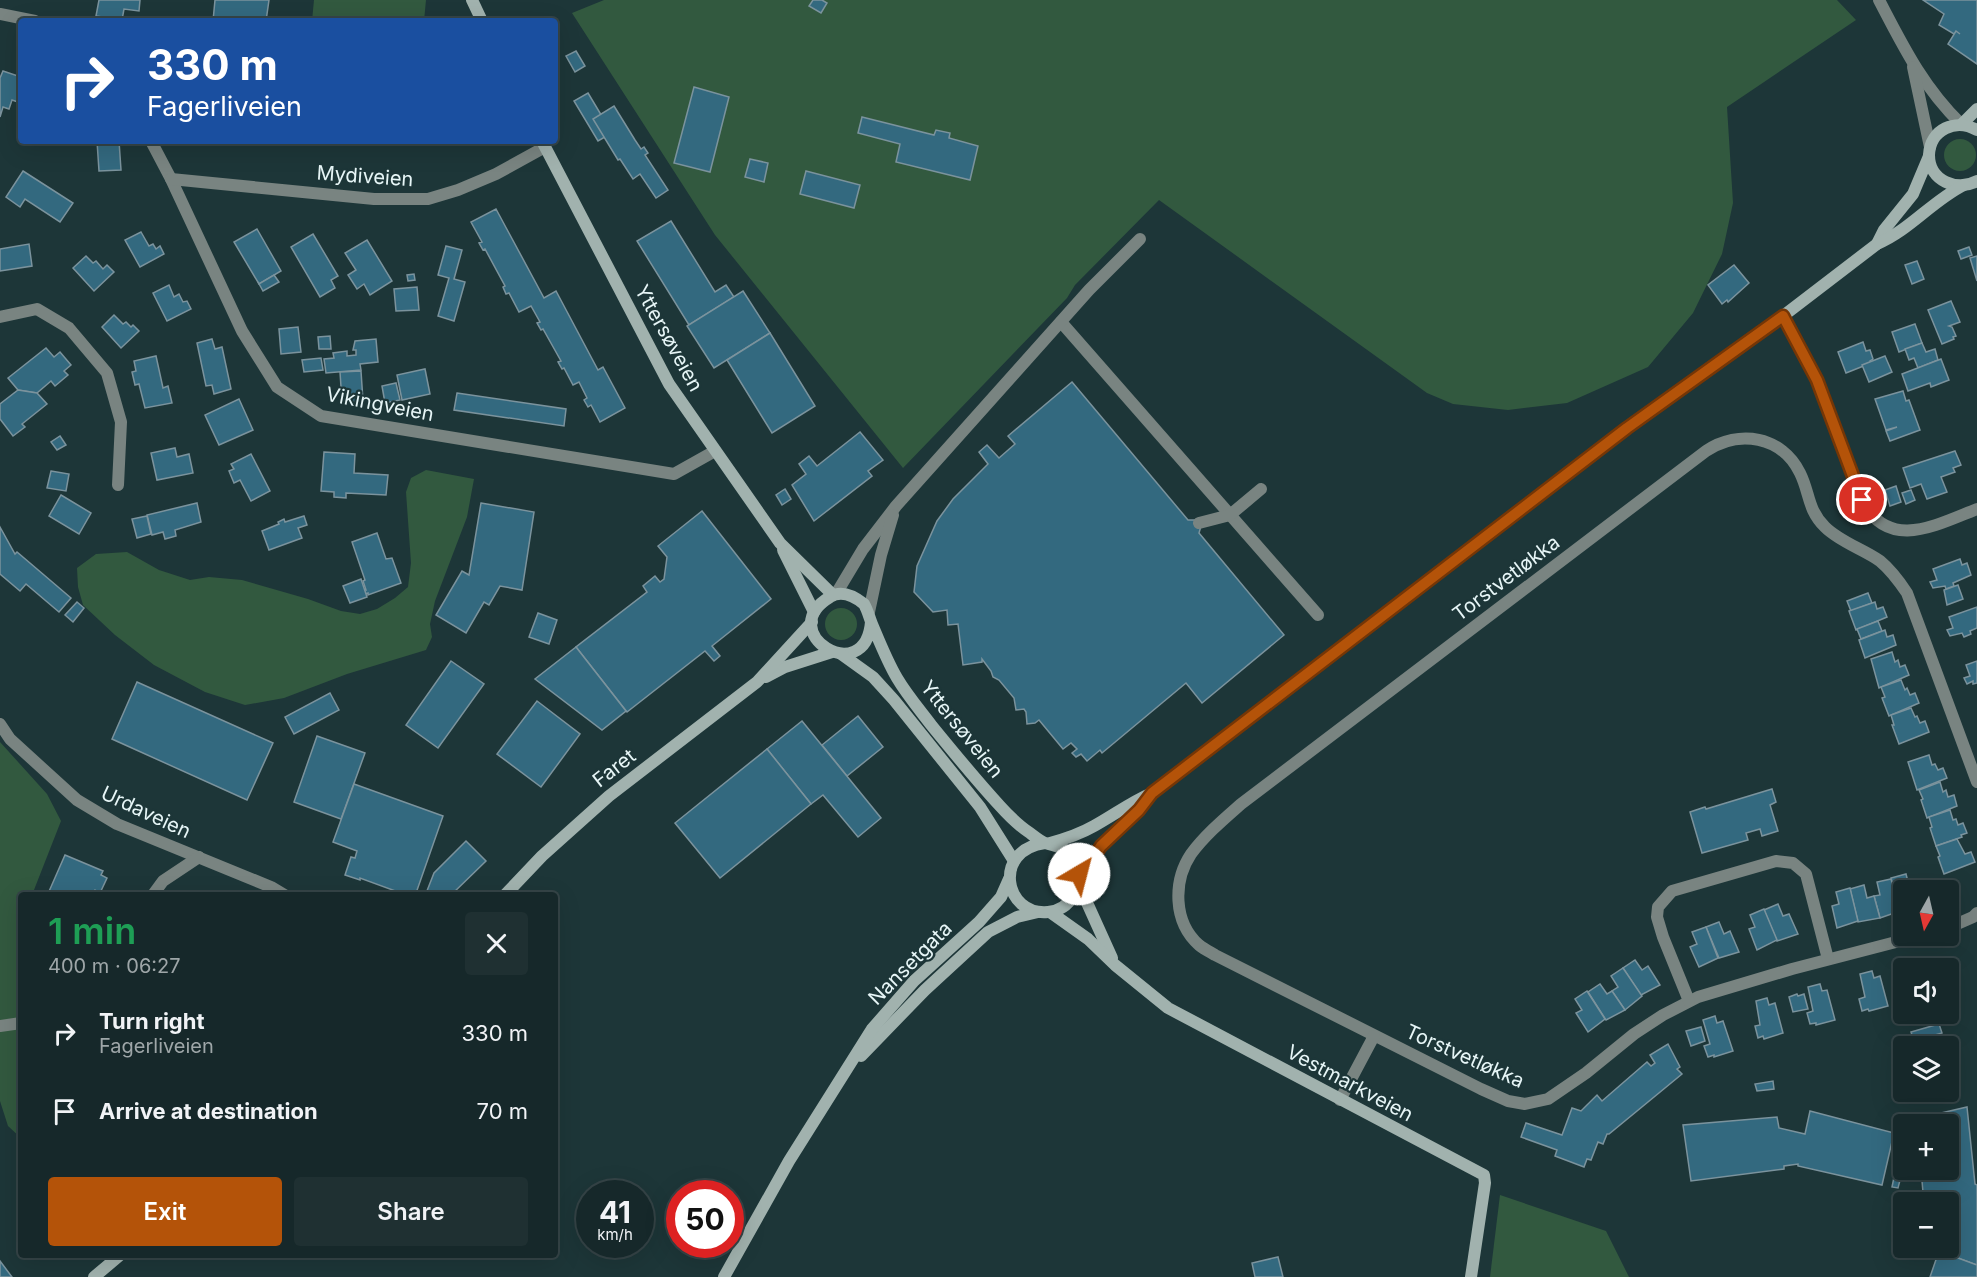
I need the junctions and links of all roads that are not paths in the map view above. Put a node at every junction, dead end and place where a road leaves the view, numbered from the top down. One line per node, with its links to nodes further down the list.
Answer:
1 (472, 0): 5 (main road)
2 (1880, 0): 6 (street)
3 (0, 14): 4 (street)
4 (20, 18)
5 (481, 18)
6 (1913, 65): 8 (street); 12 (street)
7 (1977, 109): 8 (main road)
8 (1961, 124): 9 (main road); 12 (main road)
9 (1977, 130)
10 (153, 144): 13 (street, Vikingveien)
11 (543, 144): 13 (street, Mydiveien); 21 (main road, Yttersøveien)
12 (1930, 152): 15 (main road); 17 (main road)
13 (171, 179): 21 (street, Vikingveien)
14 (1977, 181): 15 (main road)
15 (1964, 185): 17 (main road)
16 (1140, 239): 20 (street)
17 (1877, 244): 19 (main road)
18 (0, 316): 22 (street)
19 (1783, 316): 25 (street); 37 (main road)
20 (1061, 322): 24 (street); 26 (street)
21 (715, 451): 28 (main road, Yttersøveien)
22 (118, 485)
23 (1261, 489): 26 (street)
24 (896, 506): 29 (street); 32 (street)
25 (1977, 509)
26 (1230, 515): 27 (street); 30 (street)
27 (1199, 522)
28 (780, 543): 29 (main road, Yttersøveien); 31 (main road, Yttersøveien)
29 (835, 595): 31 (main road); 32 (main road)
30 (1318, 615)
31 (813, 617): 33 (main road); 34 (main road, Faret)
32 (870, 617): 33 (main road); 38 (main road, Yttersøveien)
33 (837, 653): 34 (main road, Faret); 40 (main road, Yttersøveien)
34 (757, 681): 45 (main road, Faret)
35 (0, 724): 39 (street, Urdaveien)
36 (1977, 782): 55 (street, Torstvetløkka)
37 (1152, 793): 38 (main road); 42 (main road)
38 (1047, 843): 40 (main road); 42 (main road)
39 (199, 857): 43 (street); 44 (street, Urdaveien)
40 (1014, 861): 41 (main road)
41 (1010, 878): 46 (main road); 56 (main road, Nansetgata)
42 (1079, 882): 46 (main road); 51 (main road, Vestmarkveien)
43 (155, 892)
44 (279, 892)
45 (508, 892)
46 (1044, 912): 51 (main road, Vestmarkveien); 56 (main road, Nansetgata)
47 (1977, 913): 48 (street)
48 (1959, 923)
49 (1893, 943): 50 (street, Torstvetløkka)
50 (1828, 959): 52 (street, Torstvetløkka); 52 (street)
51 (1116, 965): 57 (main road, Vestmarkveien)
52 (1689, 1002): 55 (street, Torstvetløkka)
53 (18, 1023): 54 (street)
54 (0, 1026)
55 (1374, 1036): 57 (street, Torstvetløkka)
56 (840, 1079): 60 (main road, Nansetgata)
57 (1340, 1100): 61 (main road, Vestmarkveien)
58 (117, 1258): 59 (main road)
59 (94, 1277)
60 (724, 1277)
61 (1471, 1277)

